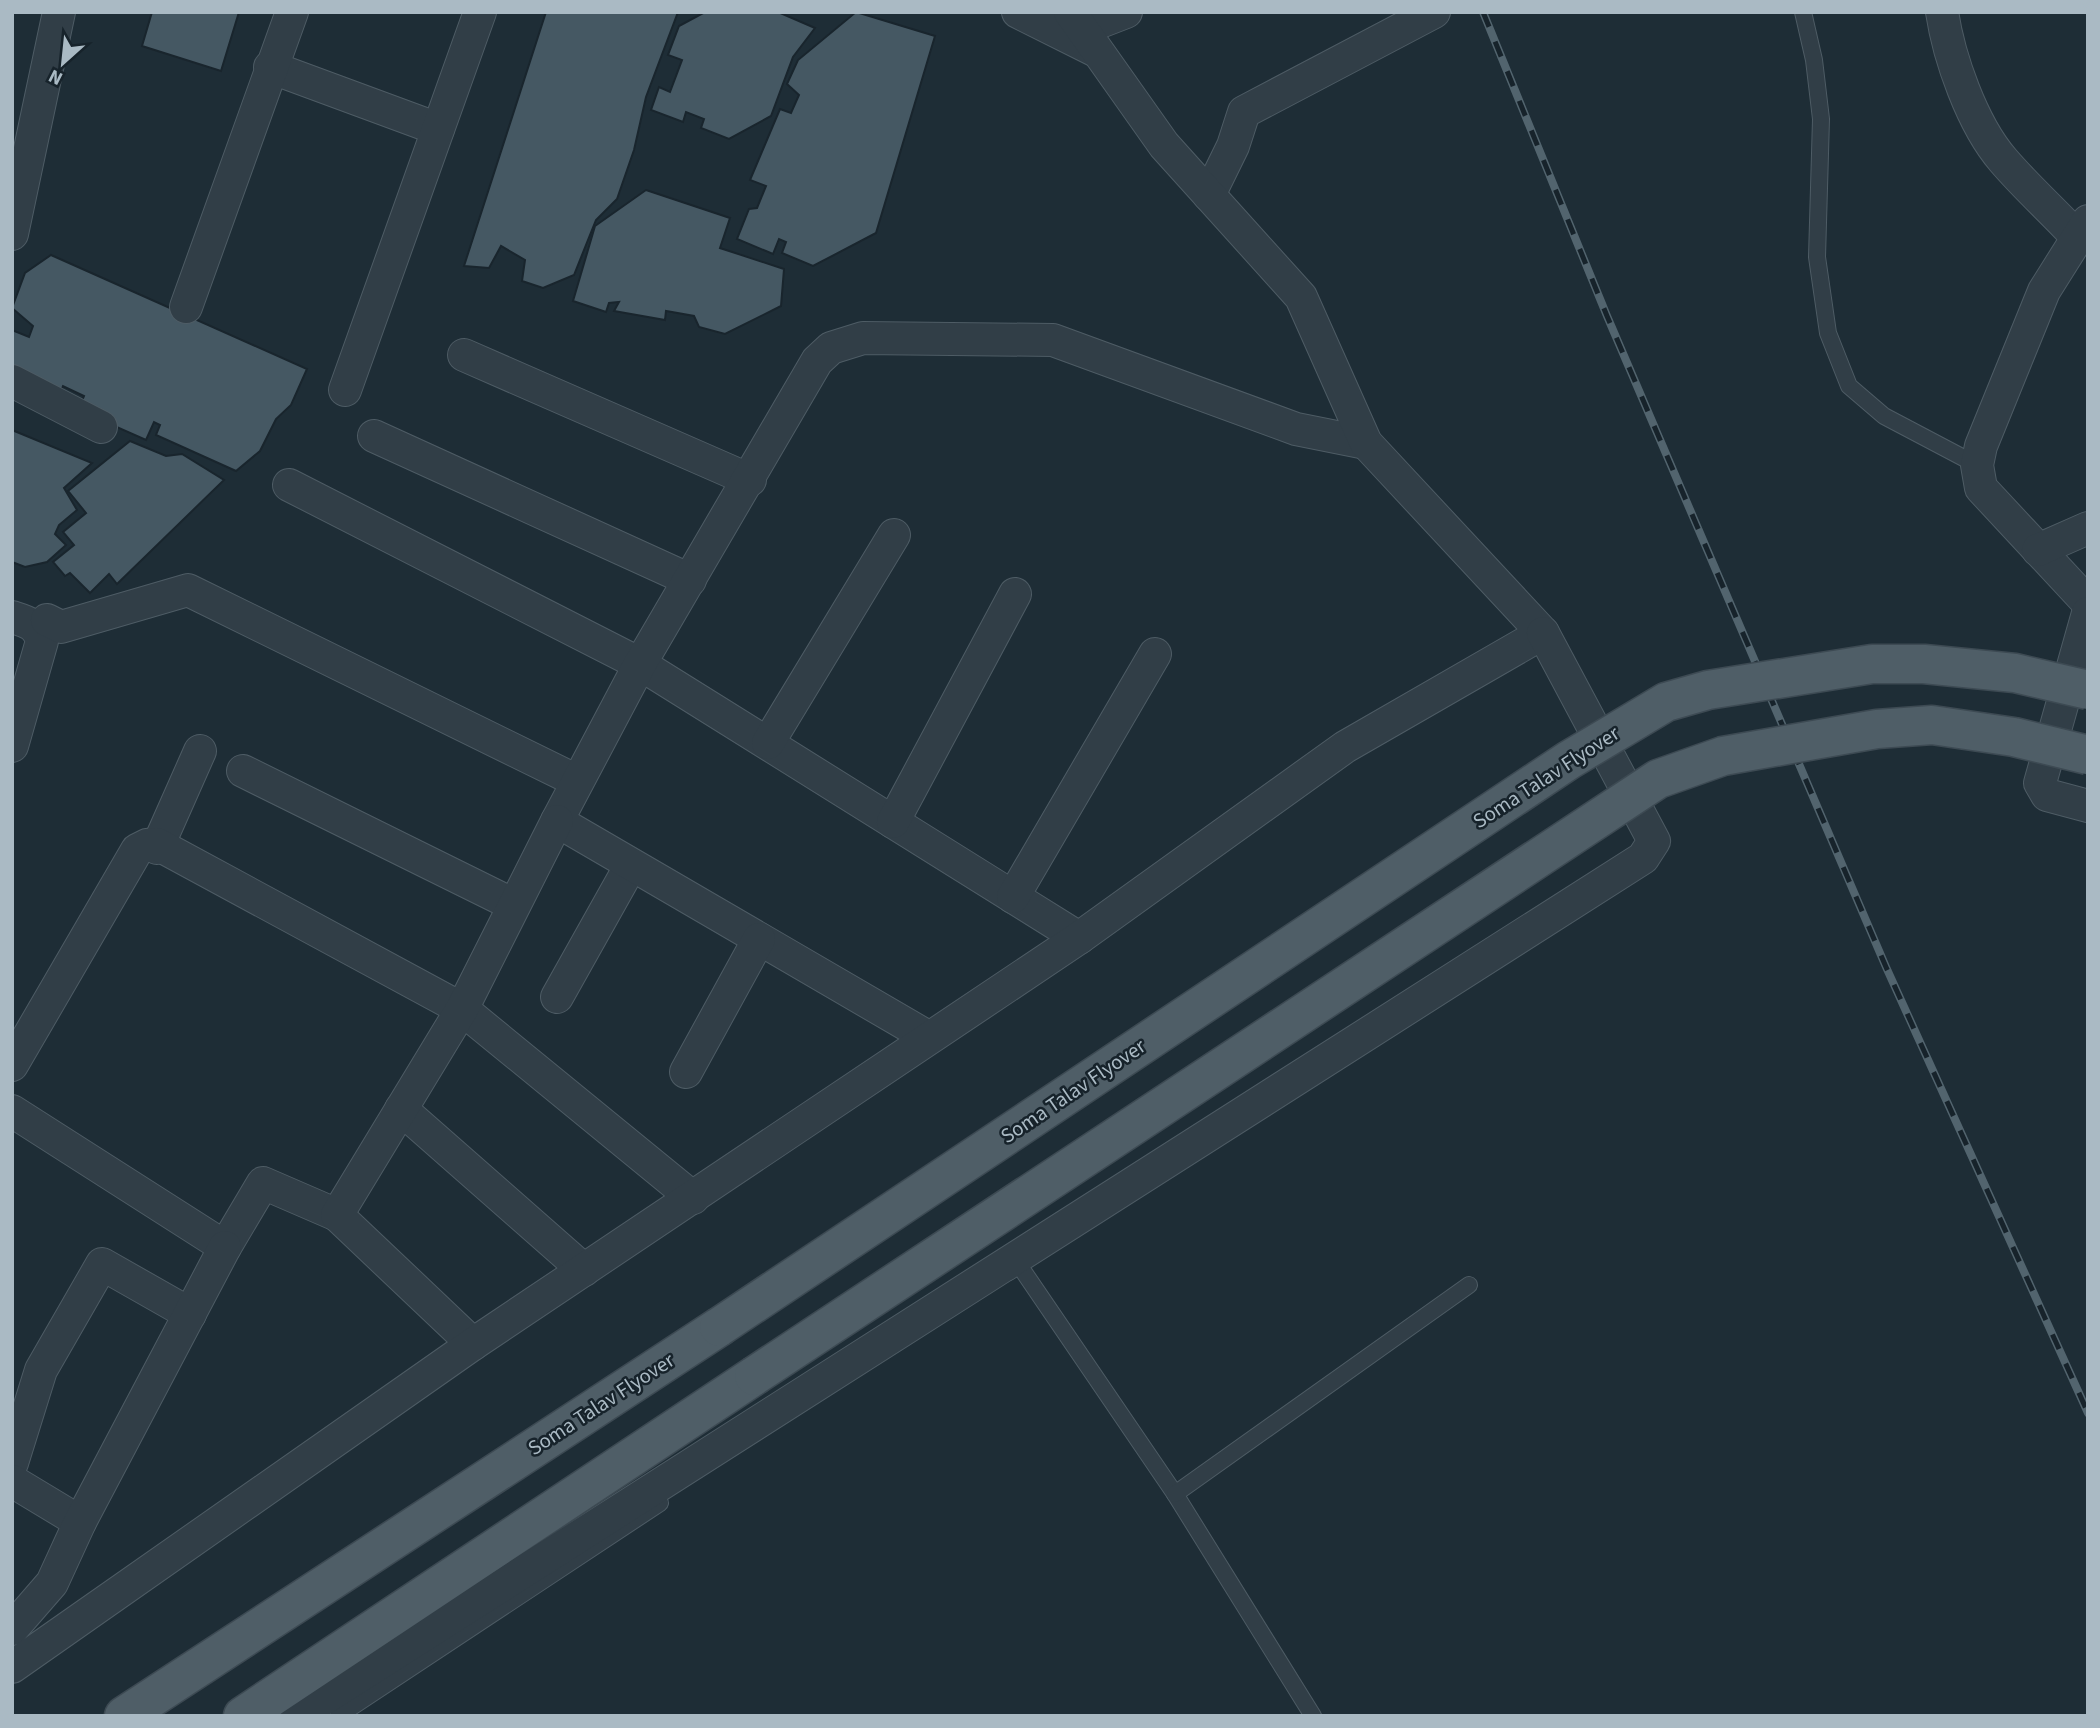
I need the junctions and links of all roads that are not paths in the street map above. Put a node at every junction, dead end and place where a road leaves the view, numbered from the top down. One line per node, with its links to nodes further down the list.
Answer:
1 (59, 12): 14 (street)
2 (292, 12): 10 (street)
3 (480, 12): 11 (street)
4 (1018, 12): 9 (street)
5 (1126, 12): 9 (street)
6 (1434, 12): 12 (street)
7 (1802, 12): 22 (lane)
8 (1942, 12): 13 (street)
9 (1084, 31): 12 (street)
10 (270, 67): 11 (street); 15 (street)
11 (438, 129): 18 (street)
12 (1209, 195): 21 (street)
13 (2082, 229): 22 (street)
14 (12, 234)
15 (186, 307)
16 (464, 355): 23 (street)
17 (12, 381): 19 (street)
18 (345, 390)
19 (102, 427)
20 (374, 436): 28 (street)
21 (1366, 443): 23 (street); 34 (street)
22 (1977, 465): 27 (street)
23 (750, 480): 28 (street)
24 (289, 485): 36 (street)
25 (2088, 528): 27 (street)
26 (894, 535): 39 (street)
27 (2038, 550): 30 (street)
28 (690, 580): 36 (street)
29 (1015, 594): 47 (street)
30 (2088, 604)
31 (2088, 613): 45 (street)
32 (12, 617): 38 (street)
33 (47, 620): 44 (street)
34 (1543, 633): 52 (street); 76 (street)
35 (1156, 654): 50 (street)
36 (640, 664): 39 (street); 44 (street)
37 (2088, 690): 74 (main road, Soma Talav Flyover, bridge)
38 (19, 696): 40 (street)
39 (768, 743): 47 (street)
40 (12, 746)
41 (200, 751): 48 (street)
42 (2088, 755): 75 (main road, bridge)
43 (243, 771): 51 (street)
44 (577, 781): 46 (street)
45 (2088, 806)
46 (556, 821): 49 (street); 51 (street)
47 (893, 822): 50 (street)
48 (157, 846): 55 (street); 57 (street)
49 (631, 865): 53 (street); 54 (street)
50 (1013, 897): 52 (street)
51 (514, 905): 55 (street)
52 (1079, 937): 56 (street)
53 (759, 939): 56 (street); 58 (street)
54 (557, 997)
55 (462, 1009): 59 (street); 61 (street)
56 (928, 1037): 61 (street)
57 (12, 1065)
58 (686, 1072)
59 (401, 1109): 62 (street); 64 (street)
60 (12, 1111): 63 (street)
61 (693, 1198): 64 (street)
62 (337, 1214): 63 (street); 67 (street)
63 (225, 1247): 66 (street)
64 (584, 1270): 67 (street)
65 (1469, 1285): 70 (lane)
66 (190, 1314): 68 (street); 71 (street)
67 (472, 1344): 73 (street)
68 (12, 1463)
69 (12, 1481): 71 (street)
70 (1175, 1494): 77 (lane); 78 (lane)
71 (80, 1522): 72 (street)
72 (12, 1629)
73 (12, 1667)
74 (124, 1716)
75 (243, 1716)
76 (297, 1716)
77 (338, 1716)
78 (1313, 1716)

